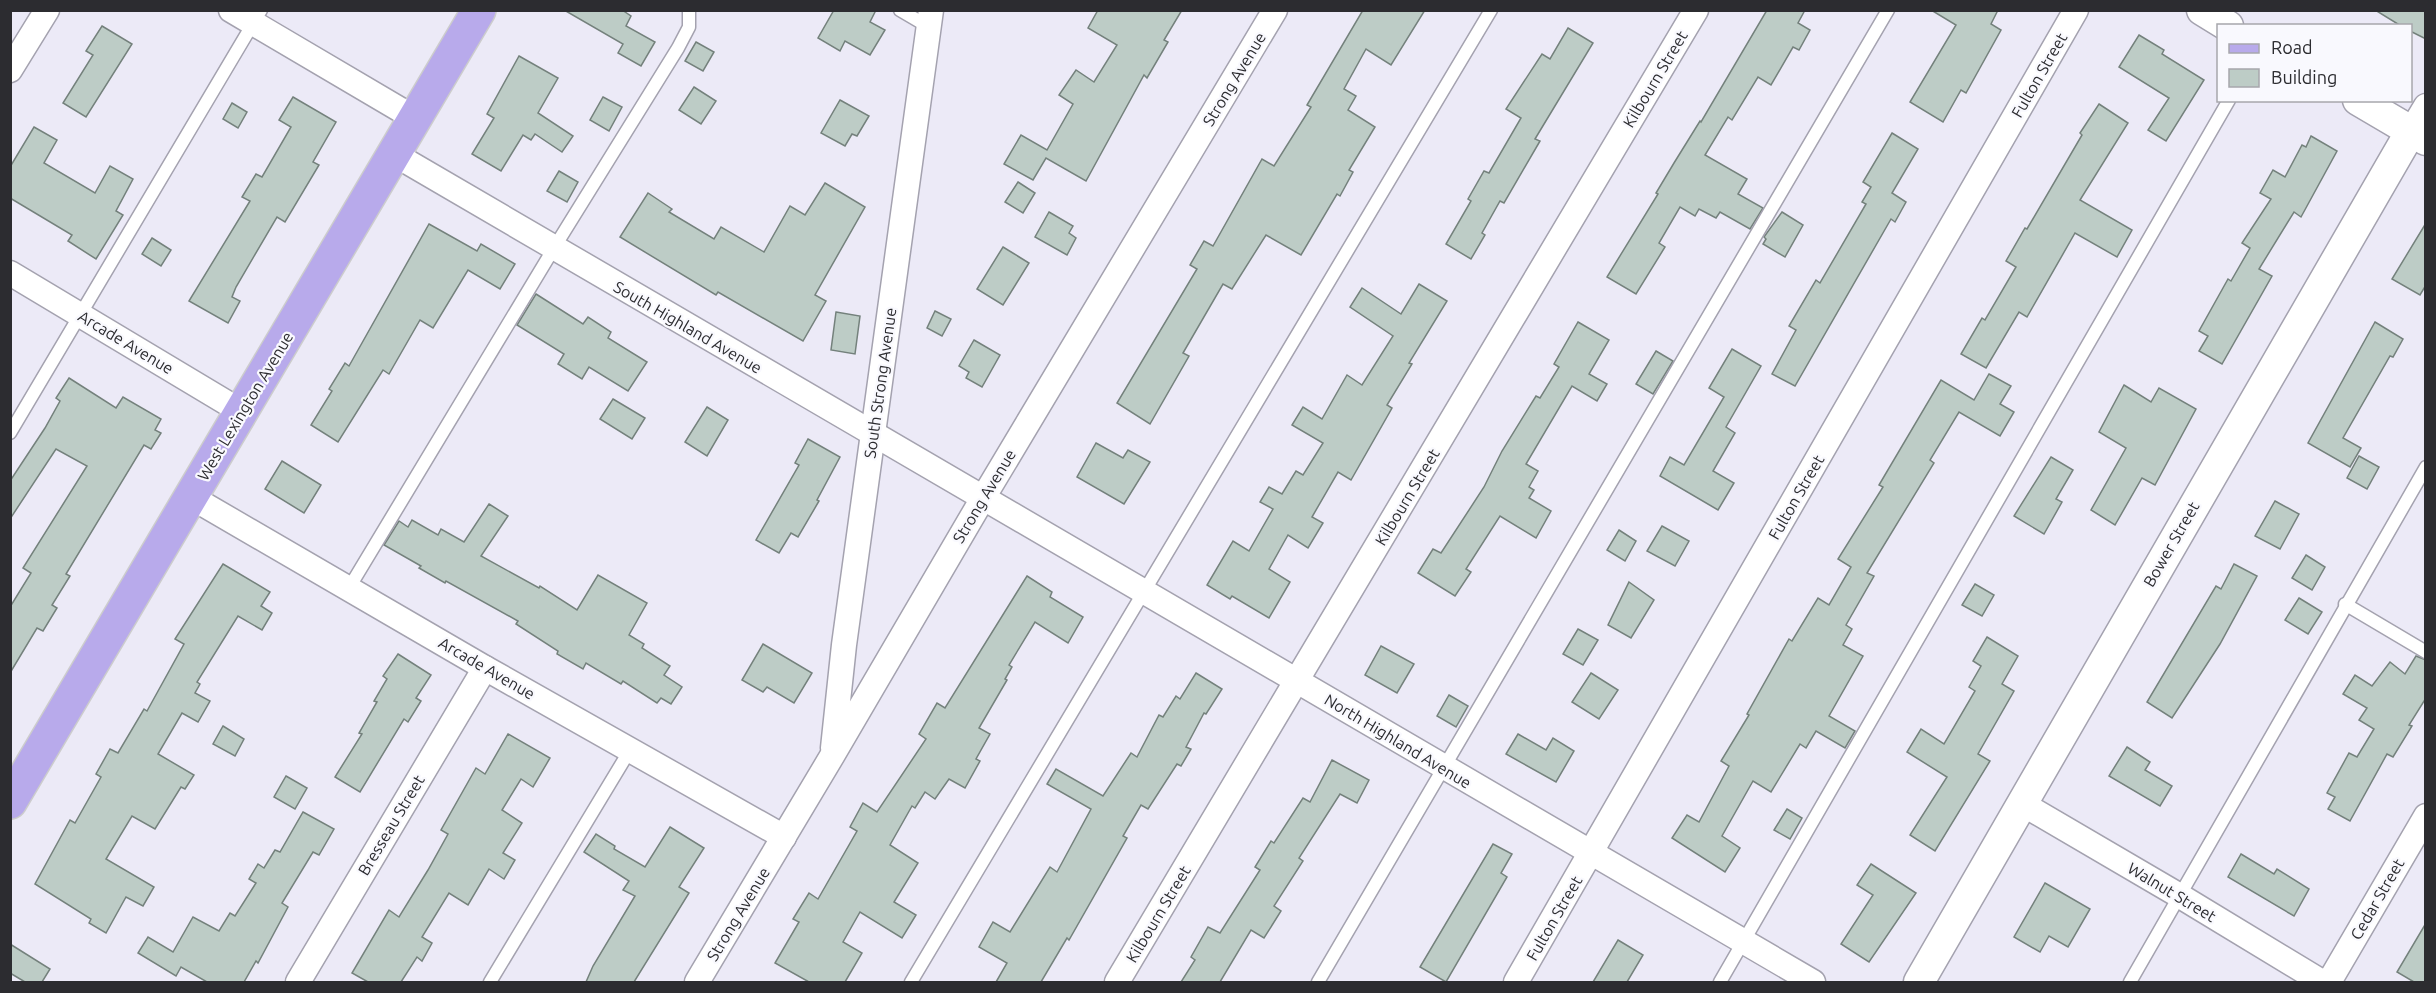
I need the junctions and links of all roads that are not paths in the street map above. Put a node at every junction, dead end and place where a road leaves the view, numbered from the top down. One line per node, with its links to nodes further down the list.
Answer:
1 (46, 10): 15 (street)
2 (231, 10): 12 (street)
3 (479, 10): 19 (main road, West Lexington Avenue)
4 (689, 10): 22 (lane)
5 (900, 10): 13 (lane)
6 (1275, 10): 30 (street, Strong Avenue)
7 (1491, 10): 32 (lane)
8 (1696, 10): 36 (street, Kilbourn Street)
9 (1888, 10): 39 (lane)
10 (2076, 10): 44 (street, Fulton Street)
11 (2202, 10): 14 (street)
12 (257, 17): 19 (street); 24 (lane)
13 (930, 19): 27 (street, South Strong Avenue)
14 (2225, 24)
15 (11, 68)
16 (2228, 102): 46 (lane)
17 (2361, 102): 20 (street)
18 (2426, 106): 20 (street, Bower Street)
19 (416, 119): 21 (main road, West Lexington Avenue)
20 (2418, 135): 41 (street, Bower Street)
21 (394, 154): 22 (street, South Highland Avenue); 25 (main road, West Lexington Avenue)
22 (554, 248): 27 (street, South Highland Avenue); 31 (lane)
23 (10, 273): 24 (street, Arcade Avenue)
24 (81, 314): 25 (street, Arcade Avenue); 26 (lane)
25 (242, 412): 29 (main road, West Lexington Avenue)
26 (10, 433)
27 (873, 435): 30 (street, South Highland Avenue); 38 (street, South Strong Avenue)
28 (2426, 467): 33 (lane)
29 (191, 496): 31 (street, Arcade Avenue); 40 (main road, West Lexington Avenue)
30 (983, 498): 32 (street, North Highland Avenue); 38 (street, Strong Avenue)
31 (349, 588): 35 (street, Arcade Avenue)
32 (1143, 591): 36 (street, North Highland Avenue); 50 (lane)
33 (2346, 604): 34 (lane); 45 (lane)
34 (2426, 652)
35 (485, 668): 37 (street, Arcade Avenue); 47 (street, Bresseau Street)
36 (1298, 681): 39 (street, North Highland Avenue); 51 (street, Kilbourn Street)
37 (630, 750): 43 (street, Arcade Avenue); 48 (lane)
38 (832, 756): 43 (street, Strong Avenue)
39 (1443, 768): 44 (street, North Highland Avenue); 52 (lane)
40 (10, 802)
41 (2020, 803): 45 (street, Walnut Street); 56 (street, Bower Street)
42 (2426, 816): 59 (street, Cedar Street)
43 (784, 837): 49 (street, Strong Avenue)
44 (1591, 854): 46 (street, North Highland Avenue); 53 (street, Fulton Street)
45 (2180, 896): 57 (lane); 58 (street, Walnut Street)
46 (1743, 942): 54 (lane); 55 (street, North Highland Avenue)
47 (298, 982)
48 (490, 982)
49 (697, 982)
50 (911, 982)
51 (1117, 982)
52 (1318, 982)
53 (1516, 982)
54 (1720, 982)
55 (1813, 982)
56 (1919, 982)
57 (2130, 982)
58 (2322, 982)
59 (2329, 982)

